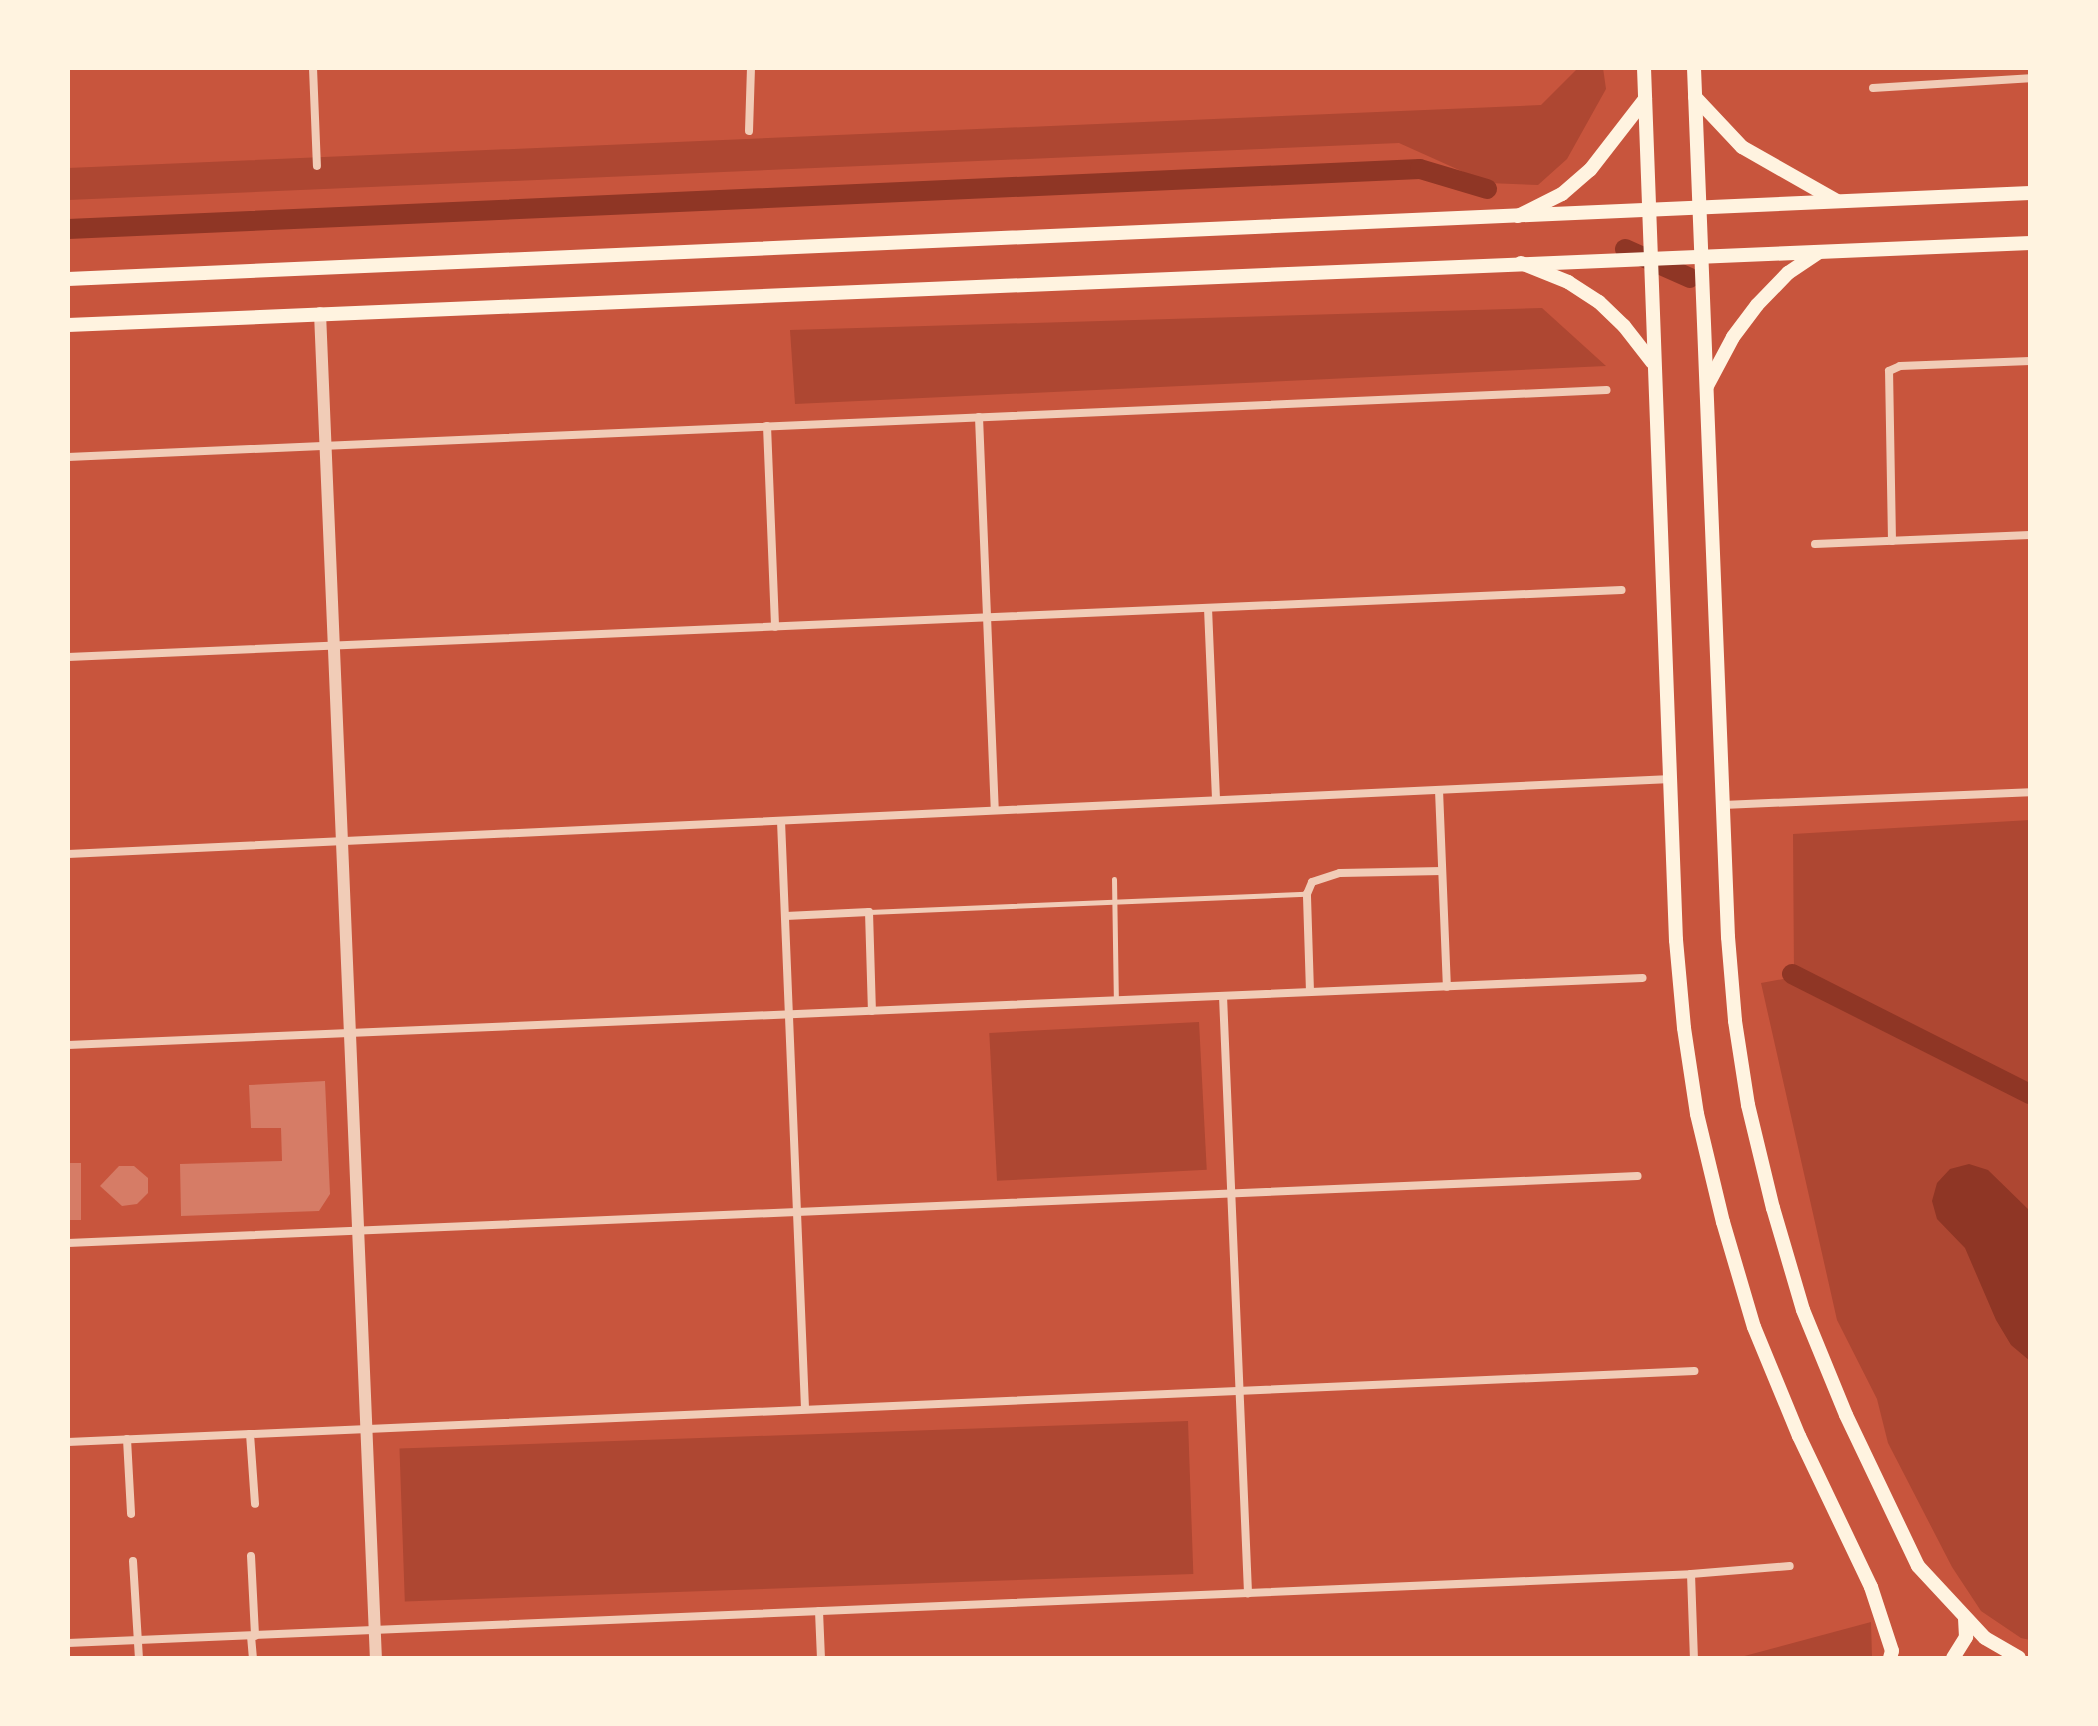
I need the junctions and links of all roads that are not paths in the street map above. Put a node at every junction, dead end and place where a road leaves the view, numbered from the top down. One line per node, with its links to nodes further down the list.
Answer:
1 (313, 68): 10 (street)
2 (751, 68): 9 (street)
3 (1644, 68): 8 (main road)
4 (1694, 68): 7 (main road)
5 (2030, 78): 6 (street)
6 (1873, 88)
7 (1695, 97): 12 (main road); 13 (main road)
8 (1645, 99): 14 (main road); 15 (main road)
9 (749, 131)
10 (317, 166)
11 (2030, 193): 12 (main road)
12 (1837, 201): 13 (main road)
13 (1700, 207): 14 (main road); 18 (main road)
14 (1648, 209): 15 (main road); 19 (main road)
15 (1518, 216): 21 (main road)
16 (2030, 243): 17 (main road)
17 (1818, 253): 18 (main road); 26 (main road)
18 (1702, 258): 19 (main road); 26 (main road)
19 (1649, 260): 20 (main road); 25 (main road)
20 (1521, 263): 22 (main road); 25 (main road)
21 (68, 279)
22 (320, 313): 23 (main road); 30 (street)
23 (68, 325)
24 (2030, 361): 33 (street)
25 (1653, 363): 41 (main road)
26 (1707, 387): 45 (main road)
27 (1607, 390): 28 (street)
28 (979, 417): 29 (street); 37 (street)
29 (767, 426): 30 (street); 38 (street)
30 (326, 445): 31 (street); 39 (street)
31 (68, 457)
32 (2030, 535): 33 (street)
33 (1892, 541): 34 (street)
34 (1815, 544)
35 (1622, 590): 36 (street)
36 (1208, 608): 37 (street); 44 (street)
37 (987, 618): 38 (street); 46 (street)
38 (775, 627): 39 (street)
39 (334, 646): 40 (street); 48 (street)
40 (68, 657)
41 (1671, 779): 42 (street); 90 (main road)
42 (1439, 790): 44 (street); 50 (street)
43 (2030, 792): 45 (street)
44 (1216, 800): 46 (street)
45 (1723, 805): 85 (main road)
46 (995, 810): 47 (street)
47 (781, 821): 48 (street); 55 (street)
48 (342, 841): 49 (street); 63 (street)
49 (68, 854)
50 (1442, 871): 52 (street); 57 (street)
51 (1114, 879): 53 (lane)
52 (1307, 894): 53 (lane); 58 (street)
53 (1114, 902): 54 (lane); 60 (lane)
54 (869, 912): 55 (street); 61 (street)
55 (786, 916): 62 (street)
56 (1643, 978): 57 (street)
57 (1447, 987): 58 (street)
58 (1310, 992): 59 (street)
59 (1223, 996): 60 (street); 66 (street)
60 (1116, 1001): 61 (street)
61 (872, 1011): 62 (street)
62 (789, 1015): 63 (street); 67 (street)
63 (350, 1034): 64 (street); 68 (street)
64 (68, 1045)
65 (1638, 1176): 66 (street)
66 (1231, 1191): 67 (street); 71 (street)
67 (797, 1210): 68 (street); 72 (street)
68 (358, 1228): 69 (street); 73 (street)
69 (68, 1243)
70 (1694, 1371): 71 (street)
71 (1240, 1391): 72 (street); 83 (street)
72 (805, 1409): 73 (street)
73 (366, 1428): 74 (street); 86 (street)
74 (250, 1434): 75 (street); 77 (street)
75 (127, 1439): 76 (street); 78 (street)
76 (68, 1442)
77 (255, 1504)
78 (131, 1514)
79 (251, 1556): 87 (street)
80 (133, 1561): 88 (street)
81 (1790, 1566): 82 (street)
82 (1691, 1574): 83 (street); 95 (street)
83 (1248, 1593): 84 (street)
84 (819, 1611): 86 (street); 94 (street)
85 (1965, 1618): 96 (main road); 97 (main road)
86 (375, 1630): 87 (street); 93 (street)
87 (253, 1636): 88 (street); 92 (street)
88 (138, 1641): 89 (street); 91 (street)
89 (68, 1643)
90 (1894, 1656)
91 (139, 1658)
92 (253, 1658)
93 (376, 1658)
94 (821, 1658)
95 (1694, 1658)
96 (1953, 1658)
97 (2019, 1658)

